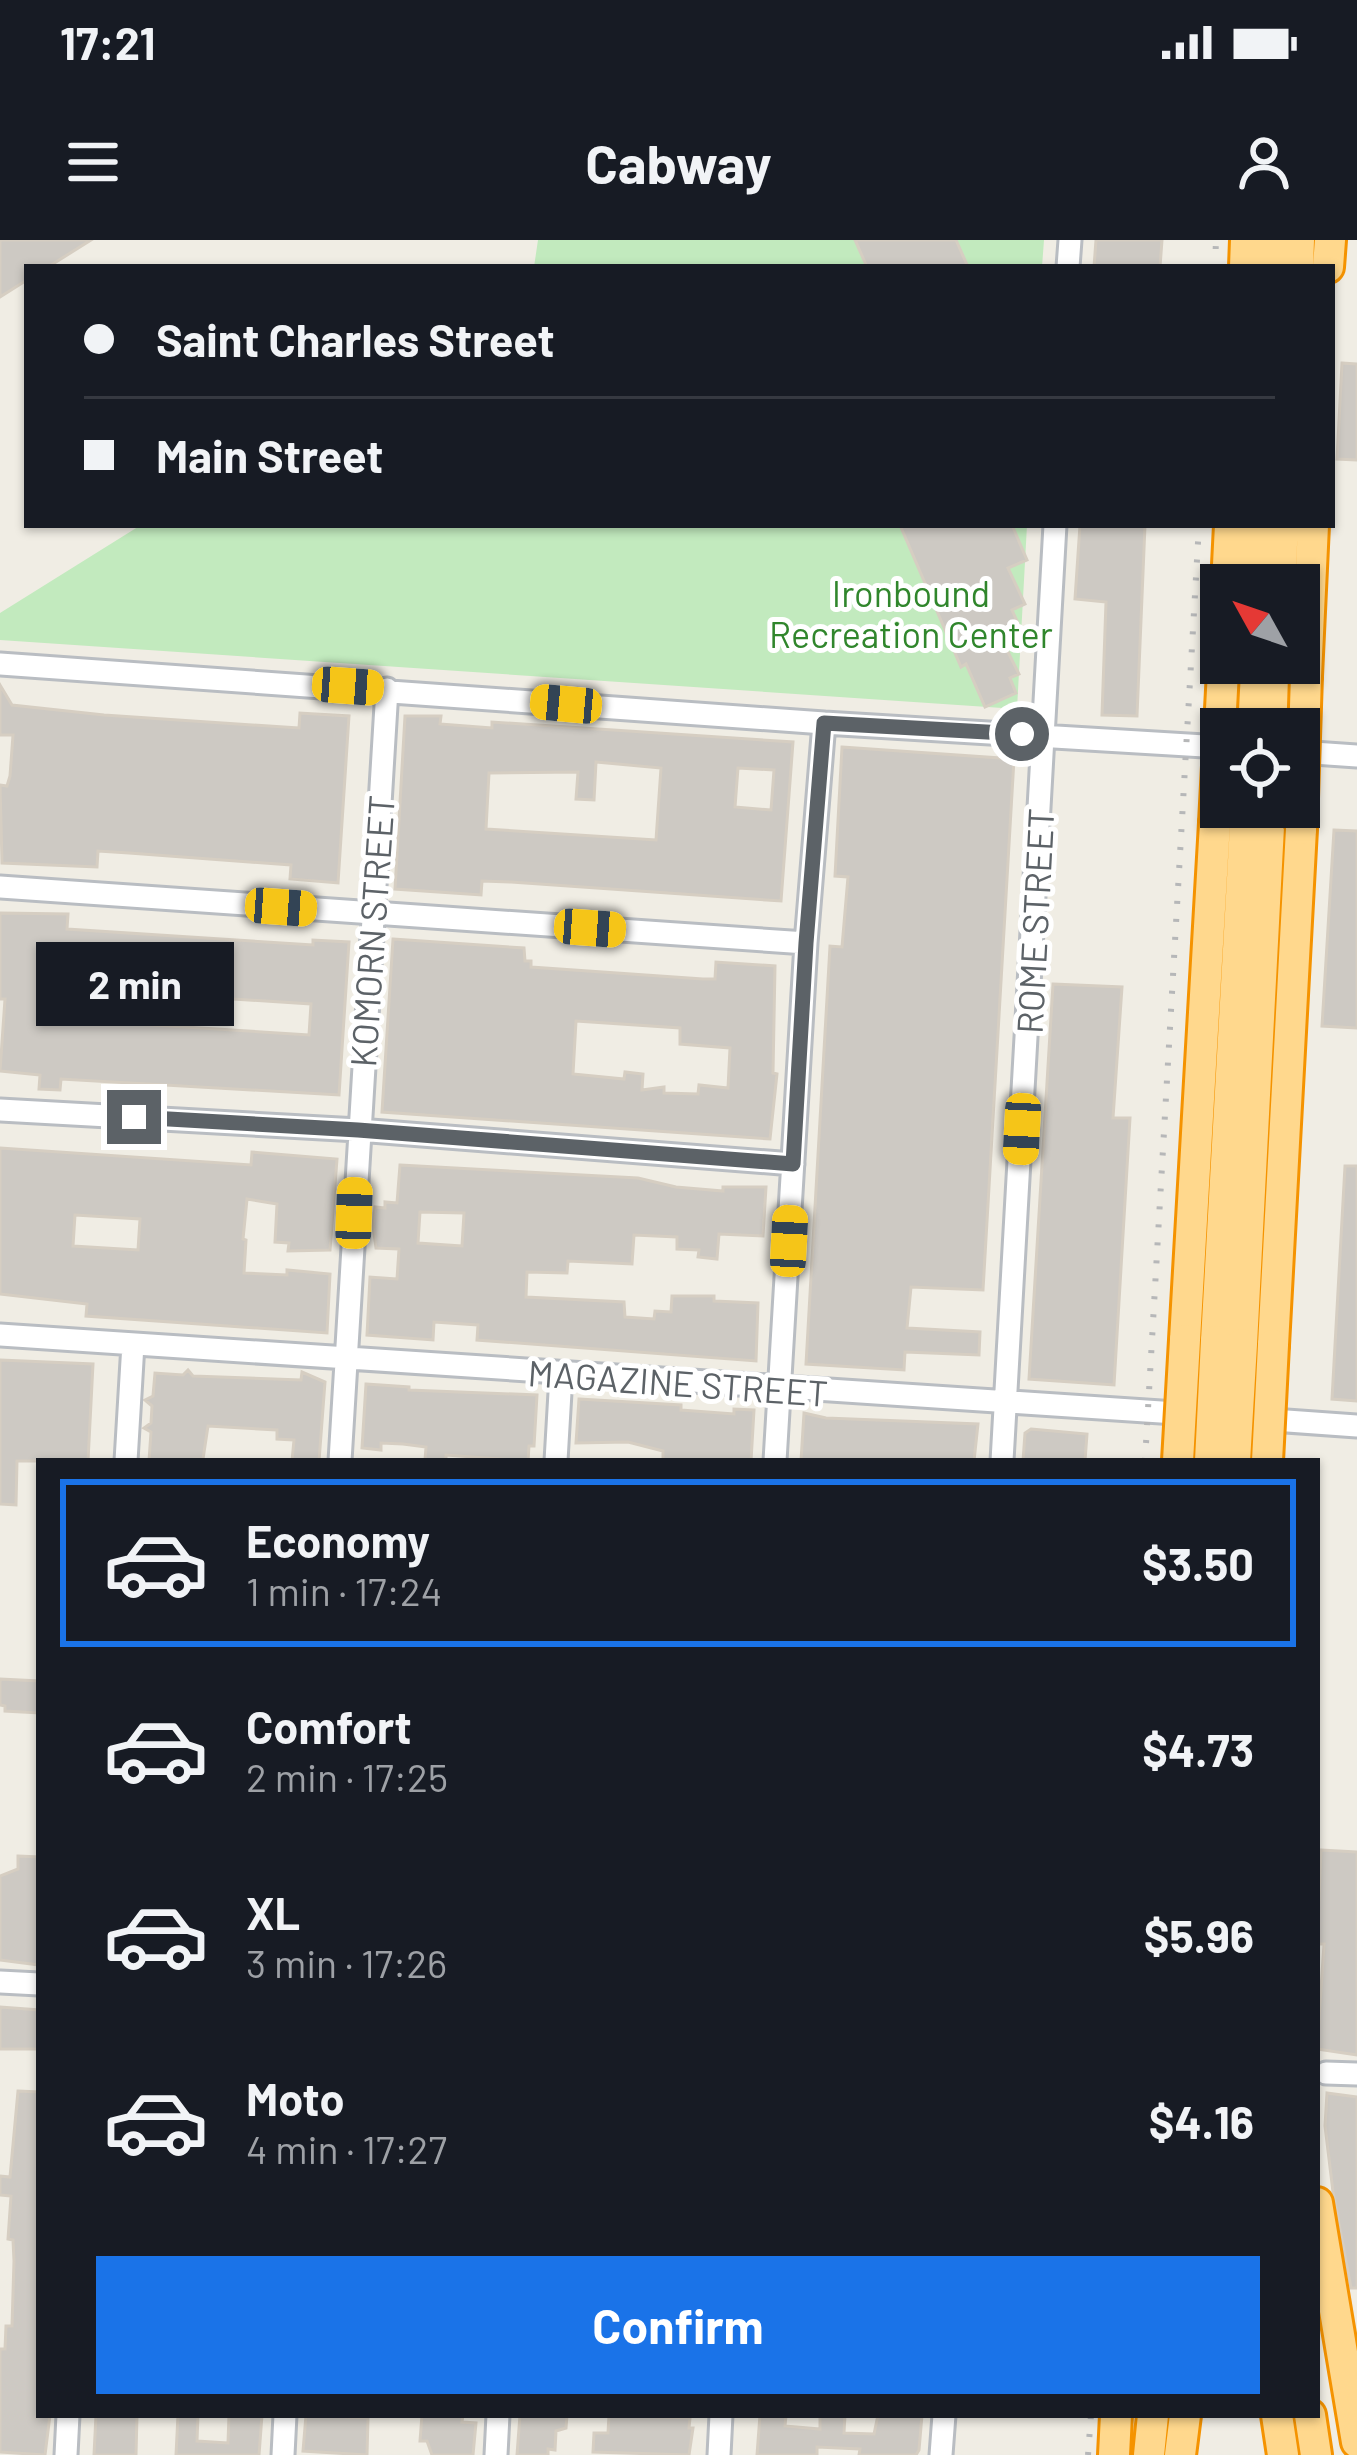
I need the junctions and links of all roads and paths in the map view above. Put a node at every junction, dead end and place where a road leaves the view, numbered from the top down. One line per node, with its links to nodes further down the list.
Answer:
1 (1055, 528): 13 (street, ROME STREET)
2 (1230, 528): 6 (highway)
3 (1260, 528): 7 (highway)
4 (1283, 528): 8 (highway)
5 (1312, 528): 9 (highway)
6 (1228, 564)
7 (1258, 564)
8 (1281, 564)
9 (1298, 564)
10 (0, 664): 11 (street)
11 (387, 689): 12 (street); 21 (street, KOMORN STREET)
12 (824, 723): 13 (street); 22 (street)
13 (1044, 735): 14 (street); 32 (street, ROME STREET)
14 (1200, 746)
15 (1320, 753): 16 (street)
16 (1357, 756)
17 (1257, 828): 39 (highway, bridge)
18 (1258, 828): 27 (highway)
19 (1258, 828): 42 (highway, bridge)
20 (0, 887): 21 (street)
21 (374, 913): 22 (street); 24 (street, KOMORN STREET)
22 (806, 943): 25 (street)
23 (0, 1110): 24 (street)
24 (358, 1130): 25 (street); 29 (street, KOMORN STREET)
25 (793, 1164): 31 (street)
26 (0, 1335): 28 (street, MAGAZINE STREET)
27 (1229, 1342): 40 (highway, bridge); 41 (highway, bridge)
28 (133, 1343): 29 (street, MAGAZINE STREET); 34 (street)
29 (346, 1358): 30 (street, MAGAZINE STREET); 35 (street, KOMORN STREET)
30 (561, 1375): 31 (street, MAGAZINE STREET); 36 (street)
31 (779, 1389): 32 (street, MAGAZINE STREET); 37 (street)
32 (1005, 1400): 33 (street, MAGAZINE STREET); 38 (street, ROME STREET)
33 (1357, 1426)
34 (126, 1458)
35 (340, 1458)
36 (556, 1458)
37 (776, 1458)
38 (1002, 1458)
39 (1178, 1458)
40 (1210, 1458)
41 (1235, 1458)
42 (1267, 1458)
43 (0, 1982): 44 (street)
44 (36, 1984)
45 (1326, 2072): 46 (street)
46 (1357, 2074)
47 (1320, 2221): 58 (highway)
48 (68, 2418): 59 (street)
49 (285, 2418): 60 (street)
50 (498, 2418): 61 (street)
51 (721, 2418): 62 (street)
52 (944, 2418): 63 (street)
53 (1116, 2418): 64 (highway)
54 (1154, 2418): 65 (highway)
55 (1185, 2418): 66 (highway)
56 (1277, 2418): 67 (highway)
57 (1310, 2418): 68 (highway)
58 (1357, 2442)
59 (66, 2455)
60 (283, 2455)
61 (496, 2455)
62 (719, 2455)
63 (941, 2455)
64 (1114, 2455)
65 (1149, 2455)
66 (1180, 2455)
67 (1283, 2455)
68 (1316, 2455)

